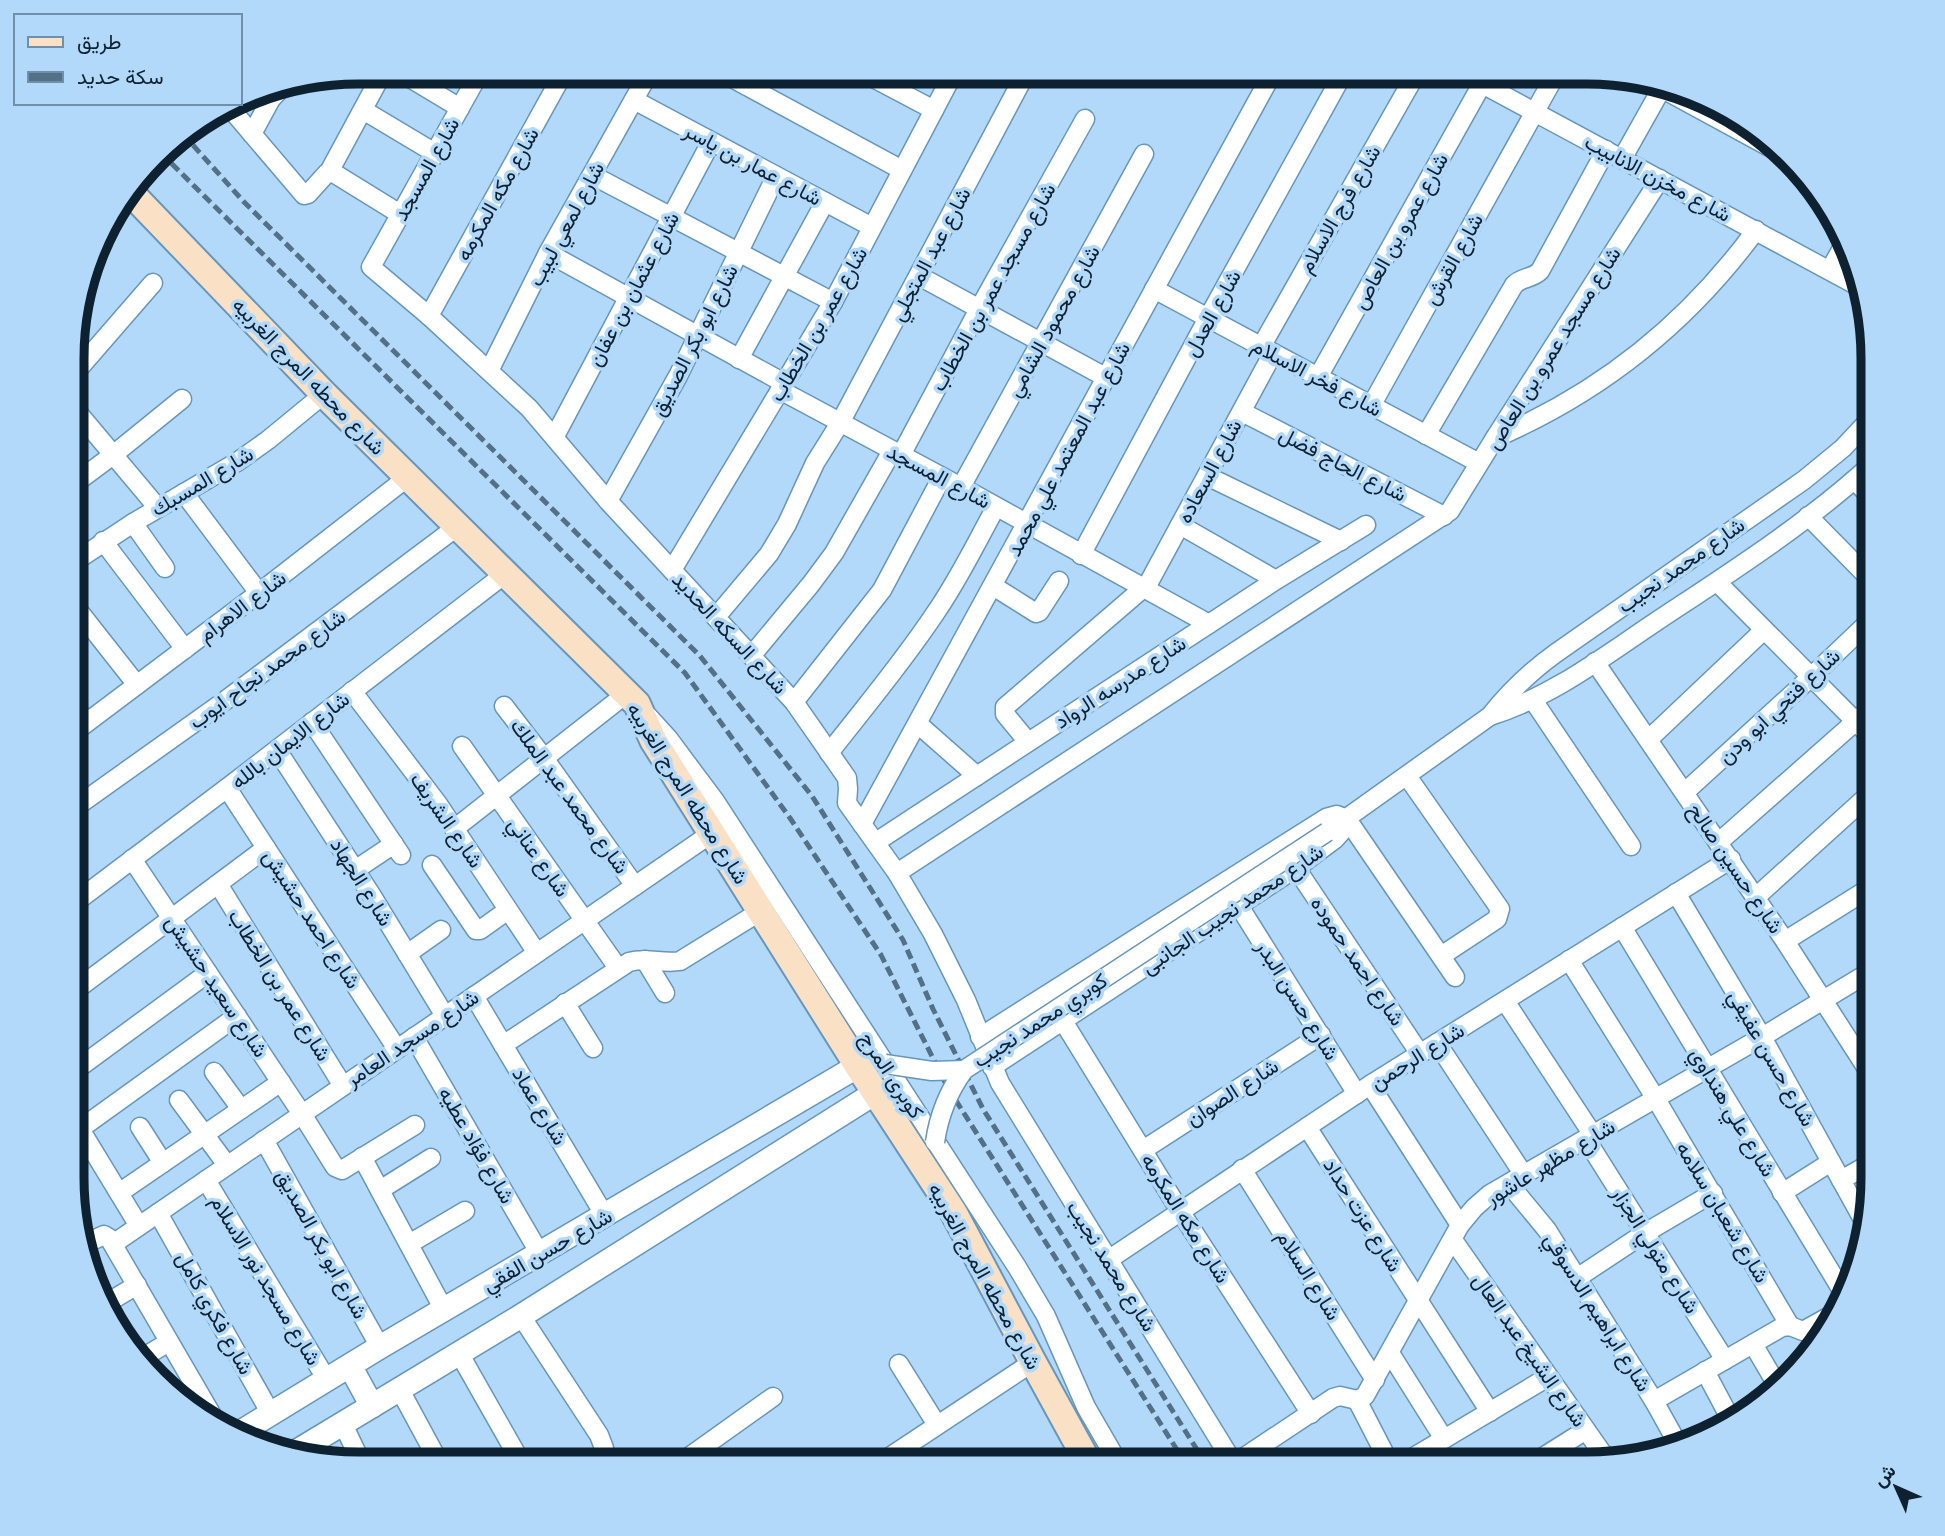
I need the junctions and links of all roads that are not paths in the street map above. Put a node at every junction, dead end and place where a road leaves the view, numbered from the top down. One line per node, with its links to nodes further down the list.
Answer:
1 (377, 84): 20 (street)
2 (420, 84): 19 (street)
3 (473, 84): 19 (street, شارع المسجد)
4 (557, 84): 57 (street, شارع مكه المكرمه)
5 (643, 84): 18 (street, شارع لمعي لبيب)
6 (743, 84): 33 (street)
7 (885, 84): 21 (street)
8 (948, 84): 21 (street, شارع عمر بن الخطاب)
9 (1020, 84): 50 (street, شارع عبد المتجلي)
10 (1266, 84): 53 (street, شارع عبد المعتمد علي محمد)
11 (1337, 84): 58 (street, شارع العدل)
12 (1411, 84): 61 (street, شارع فرج الاسلام)
13 (1468, 84): 65 (street, شارع عمرو بن العاص)
14 (1484, 84): 24 (street, شارع مخزن الانابيب)
15 (1551, 84): 24 (street, شارع القرش)
16 (1659, 93): 32 (street)
17 (271, 98): 27 (street)
18 (634, 100): 28 (street, شارع عمار بن ياسر); 35 (street, شارع لمعي لبيب)
19 (460, 108): 30 (street, شارع المسجد)
20 (363, 110): 30 (street); 34 (street)
21 (934, 110): 33 (street, شارع عمر بن الخطاب)
22 (1703, 110): 26 (street)
23 (235, 113): 27 (street)
24 (1535, 113): 29 (street, شارع مخزن الانابيب); 70 (street, شارع القرش)
25 (1085, 119): 56 (street, شارع مسجد عمر بن الخطاب)
26 (1735, 128)
27 (252, 134): 34 (street)
28 (711, 142): 36 (street, شارع عمار بن ياسر); 41 (street, شارع عثمان بن عفان)
29 (1606, 150): 32 (street, شارع مخزن الانابيب); 75 (street)
30 (435, 153): 40 (street, شارع المسجد)
31 (1144, 154): 60 (street, شارع محمود الشامي)
32 (1622, 159): 37 (street, شارع مخزن الانابيب)
33 (902, 170): 42 (street, شارع عمر بن الخطاب)
34 (330, 172): 40 (street)
35 (592, 175): 41 (street); 46 (street, شارع لمعي لبيب)
36 (776, 176): 39 (street, شارع عمار بن ياسر); 44 (street, شارع ابو بكر الصديق)
37 (1660, 179): 43 (street, شارع مخزن الانابيب); 77 (street, شارع مسجد عمرو بن العاص)
38 (136, 198): 68 (main road, شارع محطه المرج الغربيه)
39 (825, 202): 42 (street, شارع عمار بن ياسر); 49 (street)
40 (400, 214): 47 (street, شارع المسجد)
41 (671, 218): 44 (street); 54 (street, شارع عثمان بن عفان)
42 (872, 227): 55 (street, شارع عمر بن الخطاب)
43 (1756, 230): 48 (street, شارع مخزن الانابيب); 77 (street)
44 (738, 252): 49 (street); 59 (street, شارع ابو بكر الصديق)
45 (1840, 252): 48 (street)
46 (548, 253): 54 (street, شارع المسجد); 64 (street, شارع لمعي لبيب)
47 (371, 267): 57 (street, شارع السكه الحديد)
48 (1830, 270): 51 (street, شارع مخزن الانابيب)
49 (784, 276): 55 (street); 62 (street)
50 (919, 276): 56 (street); 73 (street, شارع عبد المتجلي)
51 (1850, 282)
52 (153, 283): 63 (street)
53 (1154, 289): 58 (street, شارع فخر الاسلام); 66 (street, شارع عبد المعتمد علي محمد)
54 (628, 298): 59 (street, شارع المسجد); 76 (street, شارع عثمان بن عفان)
55 (833, 302): 67 (street, شارع عمر بن الخطاب)
56 (979, 309): 60 (street); 78 (street, شارع مسجد عمر بن الخطاب)
57 (429, 316): 64 (street, شارع السكه الحديد)
58 (1208, 318): 61 (street, شارع فخر الاسلام); 105 (street, شارع العدل)
59 (696, 335): 62 (street, شارع المسجد); 90 (street, شارع ابو بكر الصديق)
60 (1041, 342): 66 (street); 87 (street, شارع محمود الشامي)
61 (1267, 350): 65 (street, شارع فخر الاسلام); 71 (street, شارع السعاده)
62 (739, 359): 67 (street, شارع المسجد)
63 (84, 362)
64 (489, 371): 76 (street, شارع السكه الحديد)
65 (1318, 377): 70 (street, شارع فخر الاسلام)
66 (1107, 378): 97 (street, شارع عبد المعتمد علي محمد)
67 (782, 387): 73 (street, شارع المسجد); 107 (street, شارع عمر بن الخطاب)
68 (324, 394): 84 (main road, شارع محطه المرج الغربيه); 89 (street, شارع المسبك)
69 (182, 399): 79 (street)
70 (1371, 406): 75 (street, شارع فخر الاسلام)
71 (1242, 412): 82 (street, شارع السعاده); 94 (street, شارع الحاج فضل)
72 (84, 420): 79 (street)
73 (840, 423): 78 (street, شارع المسجد); 116 (street, شارع عبد المتجلي)
74 (1861, 429): 93 (street, شارع محمد نجيب)
75 (1426, 435): 80 (street, شارع فخر الاسلام)
76 (555, 436): 90 (street, شارع السكه الحديد)
77 (1495, 438): 80 (street, شارع مسجد عمرو بن العاص)
78 (897, 453): 85 (street, شارع المسجد); 122 (street, شارع مسجد عمر بن الخطاب)
79 (113, 455): 83 (street); 92 (street)
80 (1479, 463): 94 (street, شارع مسجد عمرو بن العاص)
81 (1861, 474): 86 (street, شارع محمد نجيب)
82 (1207, 476): 98 (street, شارع السعاده); 103 (street)
83 (84, 477)
84 (408, 477): 100 (main road, شارع محطه المرج الغربيه); 115 (street, شارع الاهرام)
85 (942, 477): 87 (street, شارع المسجد); 129 (street)
86 (1854, 480): 88 (street); 95 (street, شارع محمد نجيب)
87 (961, 487): 91 (street, شارع المسجد)
88 (1861, 487)
89 (184, 493): 92 (street, شارع المسبك); 115 (street)
90 (608, 501): 107 (street, شارع السكه الحديد)
91 (996, 507): 97 (street, شارع المسجد); 142 (street)
92 (158, 508): 96 (street, شارع المسبك)
93 (1756, 514): 101 (street); 131 (street, شارع محمد نجيب)
94 (1444, 516): 165 (street)
95 (1808, 516): 101 (street, شارع محمد نجيب); 108 (street)
96 (133, 523): 102 (street, شارع المسبك); 106 (street)
97 (1027, 525): 105 (street, شارع المسجد); 113 (street, شارع عبد المعتمد علي محمد)
98 (1180, 525): 110 (street); 114 (street, شارع السعاده)
99 (1366, 525): 103 (street, شارع مدرسه الرواد)
100 (458, 526): 109 (main road, شارع محطه المرج الغربيه); 149 (street, شارع محمد نجاح ايوب)
101 (1775, 540): 112 (street, شارع محمد نجيب)
102 (103, 541): 104 (street, شارع المسبك); 121 (street)
103 (1341, 541): 110 (street, شارع مدرسه الرواد)
104 (84, 555)
105 (1081, 555): 114 (street, شارع المسجد)
106 (165, 568)
107 (672, 570): 116 (street, شارع السكه الحديد)
108 (1861, 570)
109 (505, 573): 126 (street, شارع الايمان بالله); 127 (main road, شارع محطه المرج الغربيه)
110 (1276, 580): 118 (street, شارع مدرسه الرواد)
111 (1059, 581): 113 (street)
112 (1717, 582): 120 (street); 123 (street, شارع محمد نجيب)
113 (993, 586): 136 (street, شارع عبد المعتمد علي محمد)
114 (1144, 589): 118 (street, شارع المسجد); 139 (street)
115 (259, 593): 121 (street, شارع الاهرام)
116 (716, 617): 122 (street, شارع السكه الحديد)
117 (84, 618): 125 (street)
118 (1209, 624): 139 (street, شارع مدرسه الرواد)
119 (1861, 629): 124 (street, شارع فتحي ابو ودن)
120 (1764, 630): 124 (street); 138 (street)
121 (185, 649): 125 (street, شارع الاهرام)
122 (752, 655): 129 (street, شارع السكه الحديد)
123 (1595, 662): 128 (street, شارع محمد نجيب); 138 (street, شارع حسين صالح)
124 (1811, 677): 134 (street); 147 (street, شارع فتحي ابو ودن)
125 (138, 685): 135 (street, شارع الاهرام)
126 (352, 691): 133 (street, شارع الايمان بالله); 153 (street, شارع الشريف)
127 (632, 699): 143 (street); 155 (main road, شارع محطه المرج الغربيه); 209 (street, كوبرى المرج)
128 (1533, 700): 131 (street, شارع محمد نجيب); 158 (street)
129 (793, 702): 142 (street, شارع السكه الحديد)
130 (503, 706): 143 (street, شارع محمد عبد الملك)
131 (1490, 716): 145 (street, شارع محمد نجيب)
132 (1861, 717): 134 (street)
133 (312, 722): 141 (street, شارع الايمان بالله); 164 (street)
134 (1856, 722): 137 (street); 157 (street)
135 (84, 724)
136 (918, 724): 144 (street); 152 (street, شارع عبد المعتمد علي محمد)
137 (1861, 727)
138 (1649, 739): 147 (street, شارع حسين صالح)
139 (1028, 742): 144 (street, شارع مدرسه الرواد)
140 (462, 746): 148 (street, شارع عناني)
141 (277, 750): 146 (street, شارع الايمان بالله); 164 (street, شارع الجهاد)
142 (829, 753): 152 (street, شارع السكه الحديد)
143 (544, 758): 148 (street); 167 (street, شارع محمد عبد الملك)
144 (978, 776): 156 (street, شارع مدرسه الرواد)
145 (1407, 776): 151 (street, شارع محمد نجيب); 182 (street)
146 (227, 788): 159 (street, شارع احمد حشيش); 160 (street, شارع الايمان بالله)
147 (1685, 792): 157 (street, شارع حسين صالح)
148 (496, 796): 153 (street); 176 (street, شارع عناني)
149 (84, 801)
150 (1861, 802): 171 (street)
151 (1347, 819): 154 (street, شارع محمد نجيب); 163 (street, شارع محمد نجيب الجانبى); 182 (street); 200 (street, شارع محمد نجيب الجانبى)
152 (862, 824): 156 (street, شارع السكه الحديد)
153 (454, 829): 173 (street, شارع الشريف)
154 (1327, 832): 213 (street, كوبري محمد نجيب, bridge)
155 (712, 833): 167 (street, شارع مسجد العامر); 174 (main road, شارع محطه المرج الغربيه)
156 (876, 842): 165 (street, شارع السكه الحديد)
157 (1719, 842): 161 (street, شارع حسين صالح)
158 (1631, 846)
159 (266, 848): 166 (street); 205 (street, شارع احمد حشيش)
160 (132, 859): 170 (street, شارع الايمان بالله); 175 (street, شارع سعيد حشيش)
161 (1731, 859): 168 (street, شارع الرحمن); 171 (street, شارع حسين صالح)
162 (432, 865): 173 (street)
163 (1296, 868): 172 (street, شارع محمد نجيب الجانبى); 206 (street, شارع احمد حموده)
164 (355, 870): 181 (street, شارع الجهاد)
165 (897, 873): 200 (street, شارع السكه الحديد)
166 (218, 884): 175 (street); 216 (street, شارع عمر بن الخطاب)
167 (635, 886): 176 (street, شارع مسجد العامر)
168 (1676, 893): 177 (street, شارع الرحمن); 201 (street, شارع حسن عفيفي)
169 (1861, 893): 179 (street)
170 (84, 896)
171 (1756, 897): 179 (street, شارع حسين صالح)
172 (1239, 906): 197 (street, شارع محمد نجيب الجانبى); 198 (street, شارع حسن البدر)
173 (508, 910): 180 (street, شارع الشريف)
174 (761, 911): 183 (street); 210 (main road, شارع محطه المرج الغربيه)
175 (171, 918): 186 (street, شارع سعيد حشيش); 189 (street)
176 (584, 921): 180 (street, شارع مسجد العامر); 185 (street, شارع عناني)
177 (1622, 927): 184 (street, شارع الرحمن); 212 (street, شارع علي هنداوي)
178 (442, 930): 181 (street)
179 (1785, 940): 192 (street, شارع حسين صالح)
180 (537, 953): 191 (street, شارع مسجد العامر)
181 (407, 954): 196 (street, شارع الجهاد)
182 (1441, 956): 187 (street)
183 (645, 960): 185 (street); 190 (street)
184 (1569, 960): 193 (street, شارع الرحمن); 219 (street, شارع شعبان سلامه)
185 (618, 968): 194 (street)
186 (208, 973): 195 (street, شارع سعيد حشيش); 208 (street)
187 (1455, 976)
188 (1861, 977): 192 (street, شارع مظهر عاشور)
189 (84, 984)
190 (665, 993)
191 (474, 996): 196 (street, شارع مسجد العامر); 203 (street, شارع عماد)
192 (1823, 1000): 201 (street, شارع مظهر عاشور); 207 (street, شارع حسين صالح)
193 (1505, 1001): 202 (street, شارع الرحمن); 228 (street, شارع متولي الجزار)
194 (565, 1003): 203 (street); 204 (street)
195 (237, 1016): 215 (street, شارع سعيد حشيش); 224 (street)
196 (445, 1016): 199 (street, شارع مسجد العامر)
197 (1063, 1021): 211 (street, شارع محمد نجيب الجانبى); 232 (street, شارع مكه المكرمه)
198 (1321, 1035): 217 (street, شارع حسن البدر); 232 (street, شارع الصوان)
199 (414, 1037): 205 (street, شارع مسجد العامر); 258 (street, شارع فؤاد عطيه)
200 (980, 1037): 211 (street, شارع السكه الحديد)
201 (1762, 1037): 212 (street, شارع مظهر عاشور); 235 (street, شارع حسن عفيفي)
202 (1437, 1043): 206 (street, شارع الرحمن); 241 (street, شارع ابراهيم الدسوقي)
203 (503, 1045): 251 (street, شارع عماد)
204 (593, 1048)
205 (397, 1049): 216 (street, شارع مسجد العامر)
206 (1420, 1054): 217 (street, شارع الرحمن)
207 (1861, 1055)
208 (84, 1064)
209 (885, 1064): 213 (street, كوبري محمد نجيب, bridge); 230 (street, كوبرى المرج)
210 (858, 1066): 218 (main road, شارع محطه المرج الغربيه); 251 (street, شارع حسن الفقي)
211 (992, 1067): 259 (street, شارع محمد نجيب)
212 (1707, 1068): 219 (street, شارع مظهر عاشور); 246 (street, شارع علي هنداوي)
213 (964, 1070): 230 (street, كوبري محمد نجيب, bridge)
214 (215, 1072): 221 (street)
215 (281, 1082): 221 (street); 222 (street, شارع سعيد حشيش)
216 (343, 1086): 222 (street, شارع مسجد العامر)
217 (1364, 1089): 226 (street, شارع الرحمن); 253 (street, شارع حسن البدر)
218 (876, 1093): 266 (street, شارع حسن الفقي); 276 (main road, شارع محطه المرج الغربيه)
219 (1656, 1099): 228 (street, شارع مظهر عاشور); 245 (street, شارع شعبان سلامه)
220 (180, 1100): 227 (street)
221 (241, 1109): 227 (street)
222 (302, 1114): 229 (street, شارع مسجد العامر); 233 (street, شارع سعيد حشيش)
223 (415, 1125): 233 (street)
224 (84, 1126)
225 (139, 1127): 236 (street)
226 (1307, 1127): 238 (street, شارع الرحمن); 264 (street, شارع عزت حداد)
227 (204, 1134): 236 (street); 237 (street)
228 (1590, 1137): 241 (street, شارع مظهر عاشور); 254 (street, شارع متولي الجزار)
229 (264, 1140): 237 (street, شارع مسجد العامر); 271 (street, شارع ابو بكر الصديق)
230 (935, 1142): 309 (street, كوبرى المرج)
231 (84, 1143): 244 (street)
232 (1143, 1150): 248 (street, شارع مكه المكرمه)
233 (362, 1157): 243 (street)
234 (431, 1158): 243 (street)
235 (1831, 1162): 242 (street, شارع حسن عفيفي); 246 (street)
236 (163, 1163): 244 (street)
237 (227, 1165): 240 (street, شارع مسجد العامر)
238 (1242, 1169): 248 (street, شارع الرحمن); 283 (street, شارع السلام)
239 (1861, 1169): 242 (street)
240 (206, 1180): 249 (street, شارع مسجد العامر); 282 (street, شارع مسجد نور الاسلام)
241 (1516, 1180): 253 (street, شارع مظهر عاشور); 260 (street, شارع ابراهيم الدسوقي)
242 (1841, 1180): 250 (street, شارع حسن عفيفي)
243 (380, 1190): 257 (street)
244 (119, 1193): 252 (street)
245 (1713, 1193): 254 (street); 268 (street, شارع شعبان سلامه)
246 (1782, 1193): 262 (street, شارع علي هنداوي)
247 (465, 1211): 257 (street)
248 (1180, 1211): 259 (street, شارع الرحمن); 291 (street, شارع مكه المكرمه)
249 (158, 1213): 252 (street, شارع مسجد العامر); 293 (street, شارع فكري كامل)
250 (1859, 1213)
251 (605, 1216): 258 (street, شارع حسن الفقي)
252 (139, 1226): 256 (street, شارع مسجد العامر)
253 (1456, 1232): 264 (street, شارع مظهر عاشور); 280 (street, شارع الشيخ عبد العال)
254 (1645, 1233): 260 (street); 275 (street, شارع متولي الجزار)
255 (91, 1240): 256 (street)
256 (113, 1244): 261 (street)
257 (409, 1244): 265 (street)
258 (540, 1254): 265 (street, شارع حسن الفقي)
259 (1108, 1259): 310 (street, شارع محمد نجيب)
260 (1577, 1278): 287 (street, شارع ابراهيم الدسوقي)
261 (137, 1285): 263 (street); 269 (street)
262 (1839, 1285)
263 (112, 1300)
264 (1418, 1303): 273 (street, شارع مظهر عاشور); 290 (street, شارع عزت حداد)
265 (444, 1310): 271 (street, شارع حسن الفقي)
266 (521, 1317): 272 (street, شارع حسن الفقي); 305 (street)
267 (1820, 1321): 268 (street)
268 (1790, 1326): 270 (street)
269 (169, 1342): 274 (street); 289 (street)
270 (1753, 1344): 275 (street); 281 (street)
271 (380, 1348): 278 (street, شارع حسن الفقي)
272 (459, 1353): 284 (street, شارع حسن الفقي); 304 (street)
273 (1390, 1353): 283 (street, شارع مظهر عاشور); 299 (street)
274 (148, 1354)
275 (1726, 1360): 279 (street)
276 (1032, 1362): 295 (street); 308 (main road, شارع محطه المرج الغربيه)
277 (899, 1364): 295 (street)
278 (350, 1366): 282 (street, شارع حسن الفقي); 288 (street)
279 (1705, 1371): 287 (street); 292 (street)
280 (1548, 1377): 290 (street); 297 (street, شارع الشيخ عبد العال)
281 (1773, 1379)
282 (327, 1380): 293 (street, شارع حسن الفقي)
283 (1375, 1381): 286 (street, شارع مظهر عاشور)
284 (400, 1390): 288 (street, شارع حسن الفقي); 303 (street)
285 (772, 1397): 306 (street)
286 (1357, 1400): 291 (street); 312 (street)
287 (1654, 1401): 298 (street, شارع ابراهيم الدسوقي)
288 (372, 1406): 294 (street, شارع حسن الفقي)
289 (207, 1407)
290 (1490, 1412): 299 (street)
291 (1311, 1413): 311 (street)
292 (1727, 1413)
293 (271, 1414): 296 (street, شارع حسن الفقي)
294 (342, 1424): 300 (street, شارع حسن الفقي); 302 (street)
295 (937, 1425): 307 (street)
296 (247, 1428)
297 (1586, 1430): 301 (street, شارع الشيخ عبد العال); 314 (street)
298 (1674, 1437)
299 (1444, 1439): 313 (street)
300 (303, 1447)
301 (1601, 1451)
302 (356, 1452)
303 (434, 1452)
304 (515, 1452)
305 (603, 1452)
306 (705, 1452)
307 (896, 1452)
308 (1077, 1452)
309 (1112, 1452)
310 (1227, 1452)
311 (1252, 1452)
312 (1383, 1452)
313 (1412, 1452)
314 (1551, 1452)

